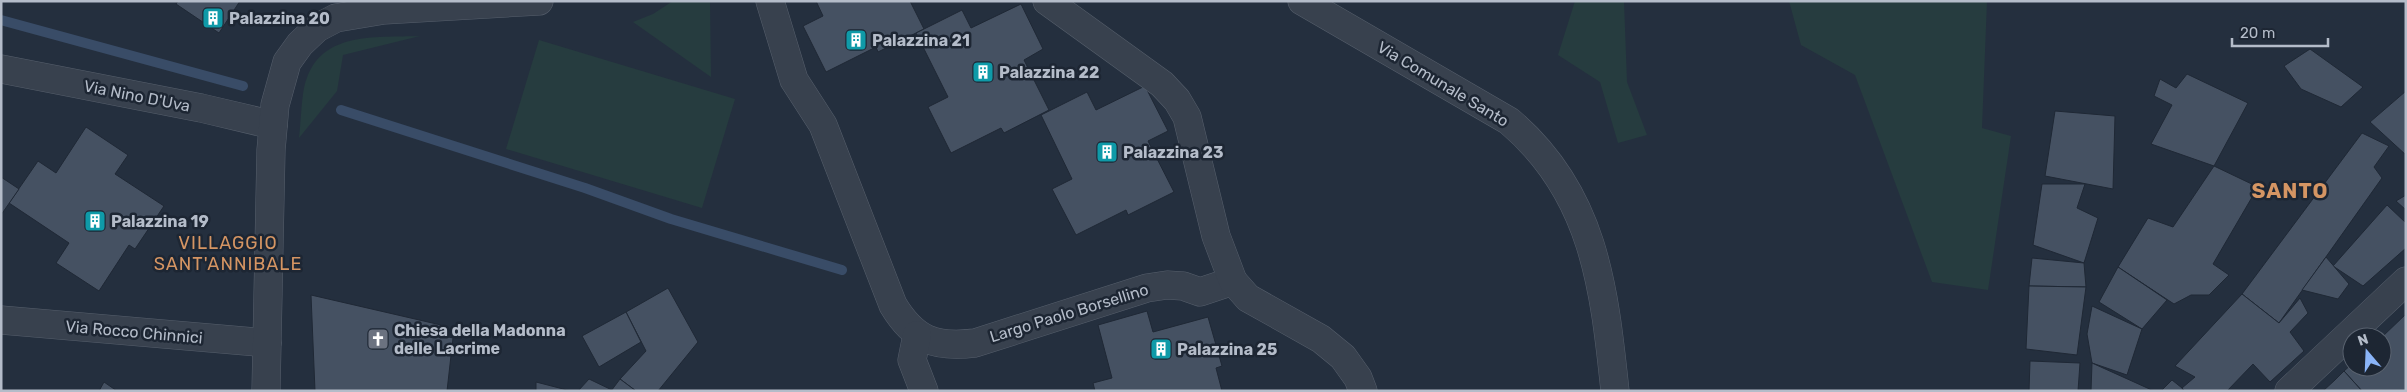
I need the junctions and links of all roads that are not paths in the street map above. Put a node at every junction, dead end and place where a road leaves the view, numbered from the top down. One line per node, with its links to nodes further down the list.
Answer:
1 (539, 1): 6 (street)
2 (770, 1): 10 (street, Largo Paolo Borsellino)
3 (1047, 1): 7 (street)
4 (1302, 1): 15 (street, Via Comunale Santo)
5 (1, 69): 6 (street, Via Nino D'Uva)
6 (273, 125): 11 (street)
7 (1233, 281): 10 (street, Largo Paolo Borsellino); 14 (street)
8 (2406, 281): 16 (street)
9 (1, 320): 11 (street, Via Rocco Chinnici)
10 (917, 335): 13 (street)
11 (267, 343): 12 (street)
12 (266, 391)
13 (924, 391)
14 (1363, 391)
15 (1615, 391)
16 (2290, 391)

